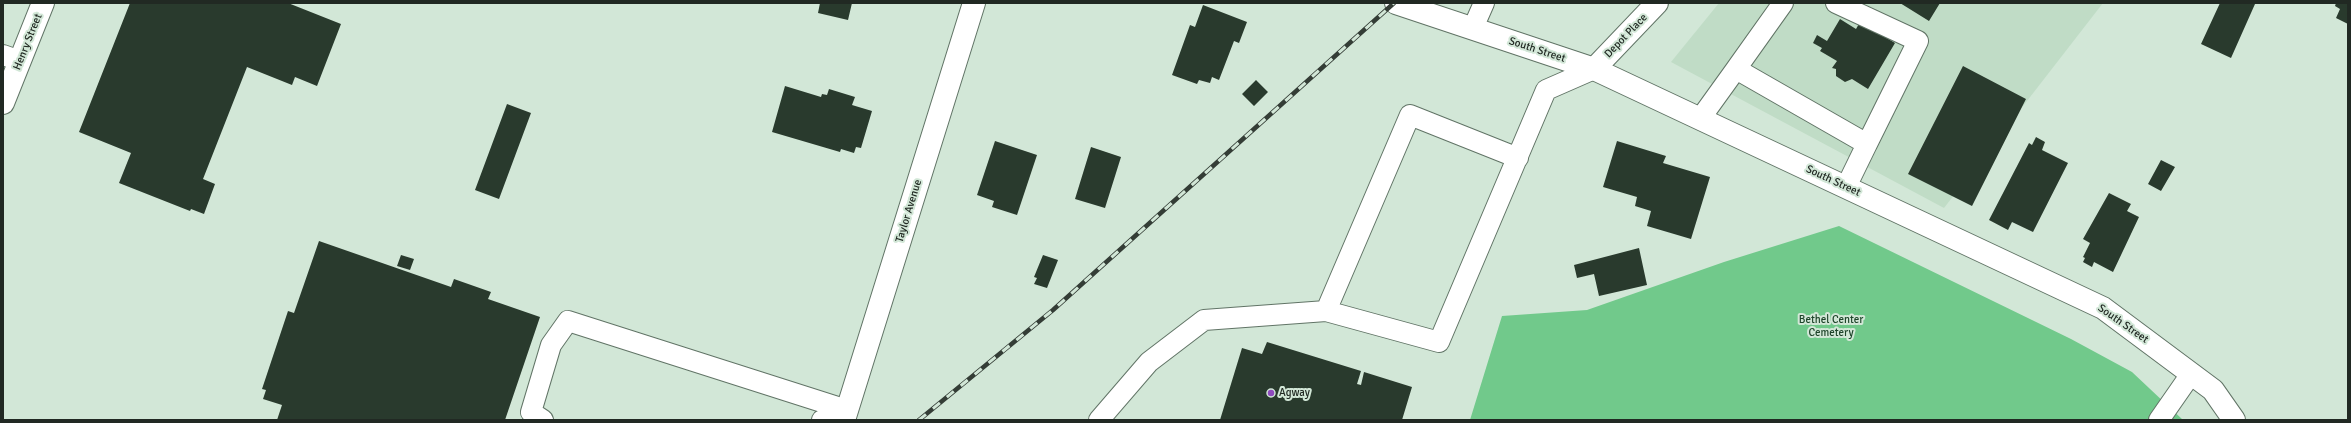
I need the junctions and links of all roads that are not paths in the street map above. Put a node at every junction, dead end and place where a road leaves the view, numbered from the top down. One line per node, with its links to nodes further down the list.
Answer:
1 (44, 3): 9 (street, Henry Street)
2 (974, 3): 19 (street, Taylor Avenue)
3 (1396, 3): 8 (street, South Street)
4 (1484, 3): 8 (lane)
5 (1657, 3): 10 (street, Depot Place)
6 (1783, 3): 11 (lane)
7 (1836, 3): 14 (lane)
8 (1473, 28): 10 (street, South Street)
9 (12, 58): 12 (street, Henry Street)
10 (1594, 69): 13 (street, South Street); 15 (lane)
11 (1736, 69): 13 (lane); 14 (lane)
12 (3, 103)
13 (1700, 119): 16 (street, South Street)
14 (1867, 144): 16 (lane)
15 (1518, 158): 17 (lane); 17 (lane)
16 (1846, 187): 18 (street, South Street)
17 (1326, 310): 22 (lane)
18 (2191, 374): 23 (lane); 24 (street, South Street)
19 (845, 415): 20 (lane); 21 (lane)
20 (543, 420)
21 (822, 420)
22 (1099, 420)
23 (2159, 420)
24 (2234, 420)

